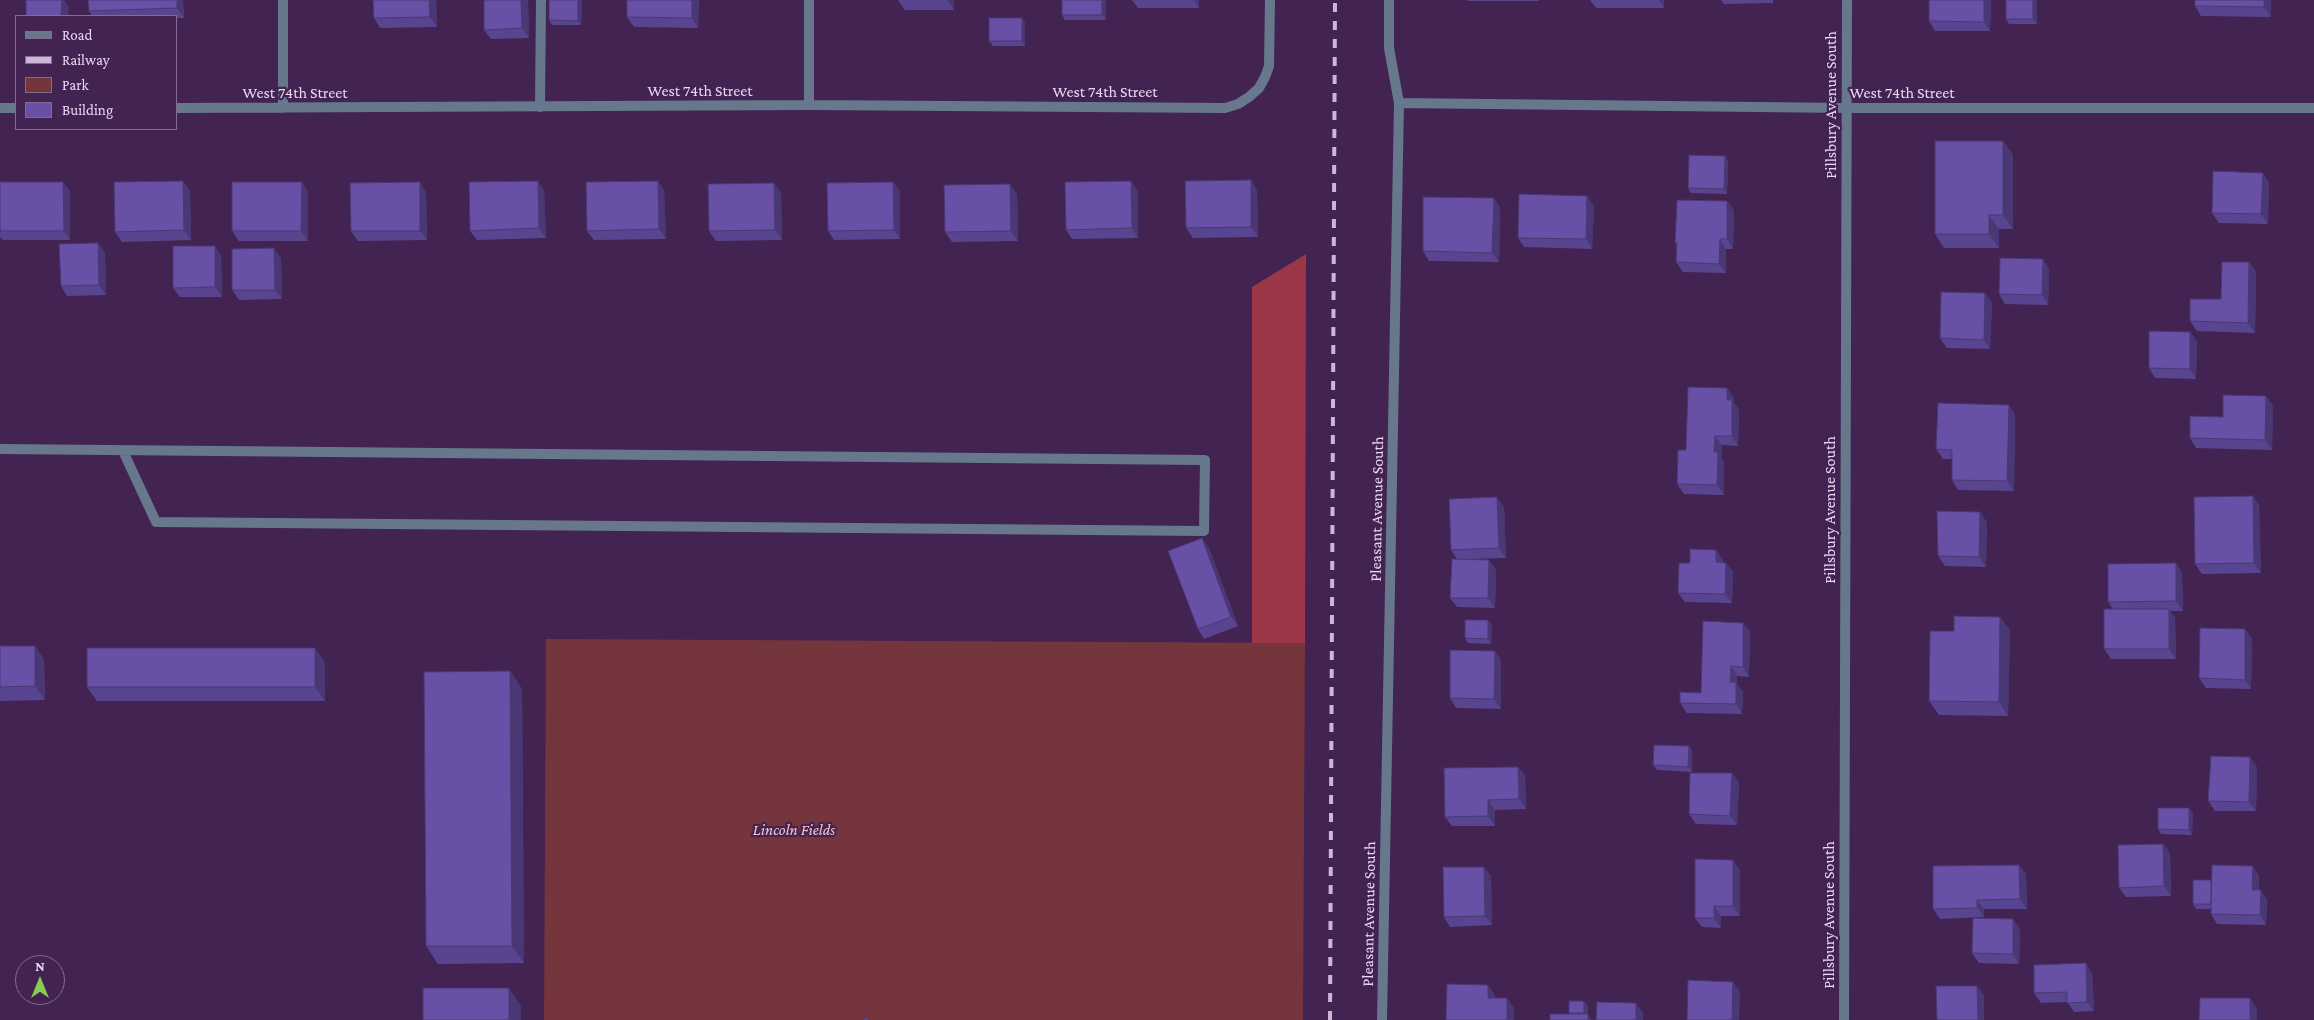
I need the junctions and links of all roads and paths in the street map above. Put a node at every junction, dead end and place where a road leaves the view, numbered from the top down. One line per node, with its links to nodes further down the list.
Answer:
1 (284, 0): 13 (street)
2 (541, 0): 9 (street)
3 (809, 0): 8 (street)
4 (1270, 0): 8 (street, West 74th Street)
5 (1389, 0): 7 (street, Pleasant Avenue South)
6 (1847, 0): 14 (street, Pillsbury Avenue South)
7 (1400, 103): 14 (street, West 74th Street); 18 (street, Pleasant Avenue South)
8 (810, 105): 9 (street, West 74th Street)
9 (540, 107): 13 (street, West 74th Street)
10 (0, 108): 11 (street)
11 (15, 108)
12 (178, 108): 13 (street, West 74th Street)
13 (283, 108)
14 (1846, 108): 15 (street, West 74th Street); 19 (street, Pillsbury Avenue South)
15 (2314, 108)
16 (0, 449): 17 (street)
17 (123, 451): 17 (street)
18 (1382, 1020)
19 (1844, 1020)

